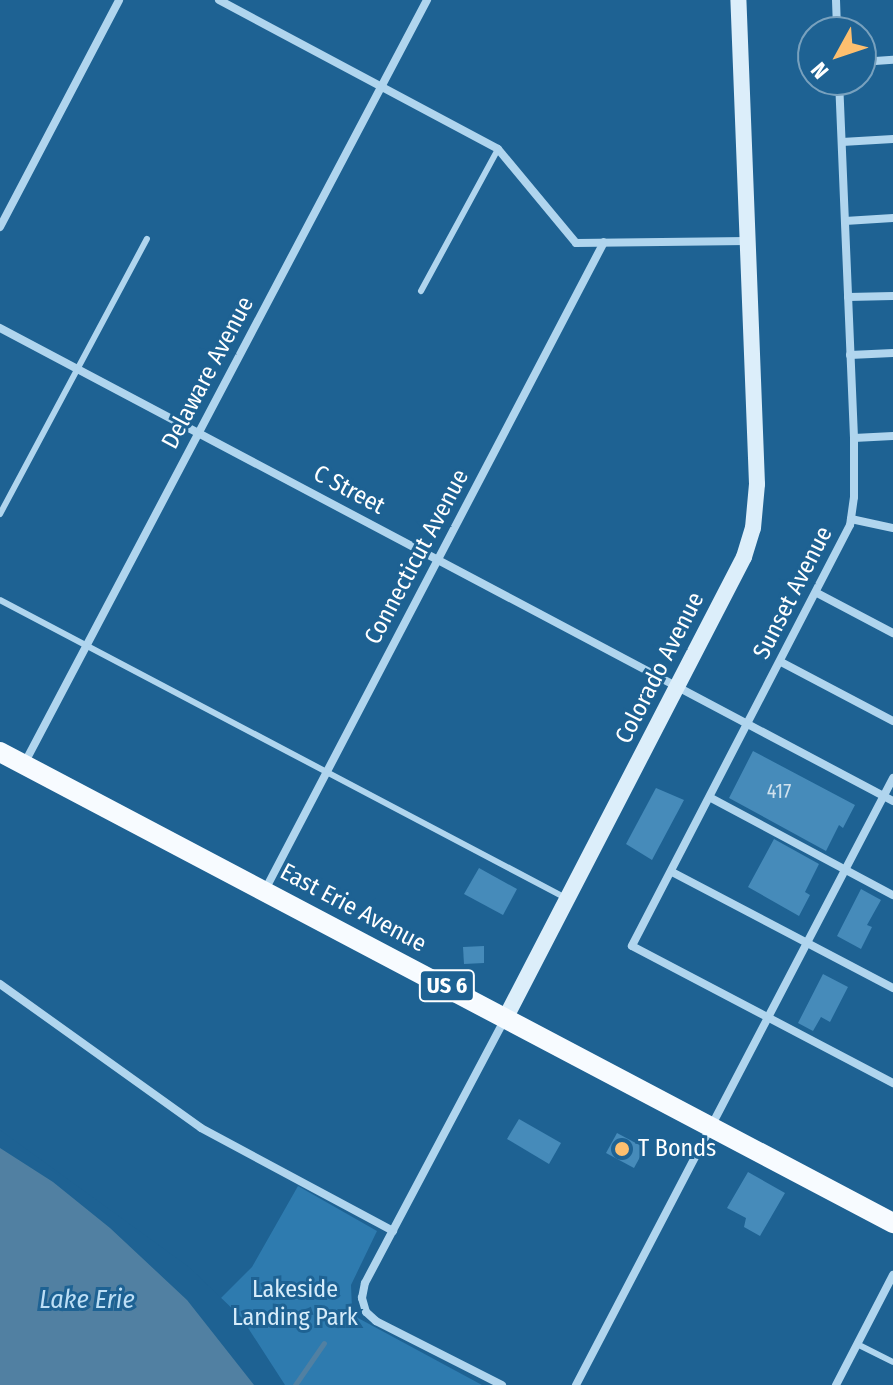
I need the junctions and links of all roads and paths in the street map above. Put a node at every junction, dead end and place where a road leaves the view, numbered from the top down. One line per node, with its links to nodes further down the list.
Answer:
1 (119, 0): 12 (street)
2 (219, 0): 5 (street)
3 (427, 0): 5 (street, Delaware Avenue)
4 (738, 0): 14 (main road, Colorado Avenue)
5 (381, 87): 9 (street); 23 (street, Delaware Avenue)
6 (840, 96): 8 (street, Sunset Avenue)
7 (893, 139): 8 (street)
8 (842, 142): 11 (street, Sunset Avenue)
9 (498, 149): 15 (street); 16 (lane)
10 (893, 218): 11 (street)
11 (845, 221): 18 (street, Sunset Avenue)
12 (0, 227)
13 (147, 239): 22 (lane)
14 (747, 241): 15 (street); 35 (main road, Colorado Avenue)
15 (604, 242): 29 (street, Connecticut Avenue)
16 (421, 291)
17 (893, 296): 18 (street)
18 (848, 297): 21 (street, Sunset Avenue)
19 (0, 328): 22 (street, C Street)
20 (893, 353): 21 (street)
21 (850, 355): 25 (street, Sunset Avenue)
22 (79, 369): 23 (street, C Street); 26 (lane)
23 (199, 432): 29 (street, C Street); 33 (street, Delaware Avenue)
24 (893, 436): 25 (street)
25 (854, 438): 27 (street, Sunset Avenue)
26 (0, 514)
27 (851, 519): 28 (street); 30 (street, Sunset Avenue)
28 (893, 528)
29 (438, 560): 35 (street, C Street); 40 (street, Connecticut Avenue)
30 (817, 593): 32 (street); 34 (street, Sunset Avenue)
31 (0, 600): 33 (lane)
32 (893, 633)
33 (87, 646): 39 (street, Delaware Avenue); 40 (lane)
34 (781, 662): 36 (street); 37 (street, Sunset Avenue)
35 (678, 687): 37 (street, C Street); 49 (main road, Colorado Avenue)
36 (893, 721)
37 (748, 724): 42 (street, C Street); 43 (street, Sunset Avenue)
38 (0, 752): 39 (main road, East Erie Avenue / US 6)
39 (24, 764): 47 (main road, East Erie Avenue / US 6)
40 (326, 772): 47 (street, Connecticut Avenue); 49 (lane)
41 (893, 778): 42 (street)
42 (884, 796): 44 (street, C Street); 45 (street)
43 (711, 798): 45 (street); 46 (street, Sunset Avenue)
44 (893, 801)
45 (846, 869): 48 (street); 50 (street)
46 (672, 872): 50 (street); 54 (street, Sunset Avenue)
47 (265, 891): 53 (main road, East Erie Avenue / US 6)
48 (893, 895)
49 (567, 899): 53 (main road, Colorado Avenue)
50 (807, 944): 52 (street); 54 (street)
51 (0, 984): 58 (street)
52 (893, 988)
53 (506, 1017): 56 (main road, East Erie Avenue / US 6); 58 (street, Colorado Avenue)
54 (768, 1017): 55 (street); 56 (street)
55 (893, 1083)
56 (710, 1128): 57 (main road, East Erie Avenue / US 6); 63 (street)
57 (893, 1223)
58 (393, 1231): 62 (street, Colorado Avenue)
59 (893, 1275): 60 (street)
60 (857, 1344): 61 (lane); 64 (street)
61 (893, 1362)
62 (502, 1385)
63 (576, 1385)
64 (836, 1385)

